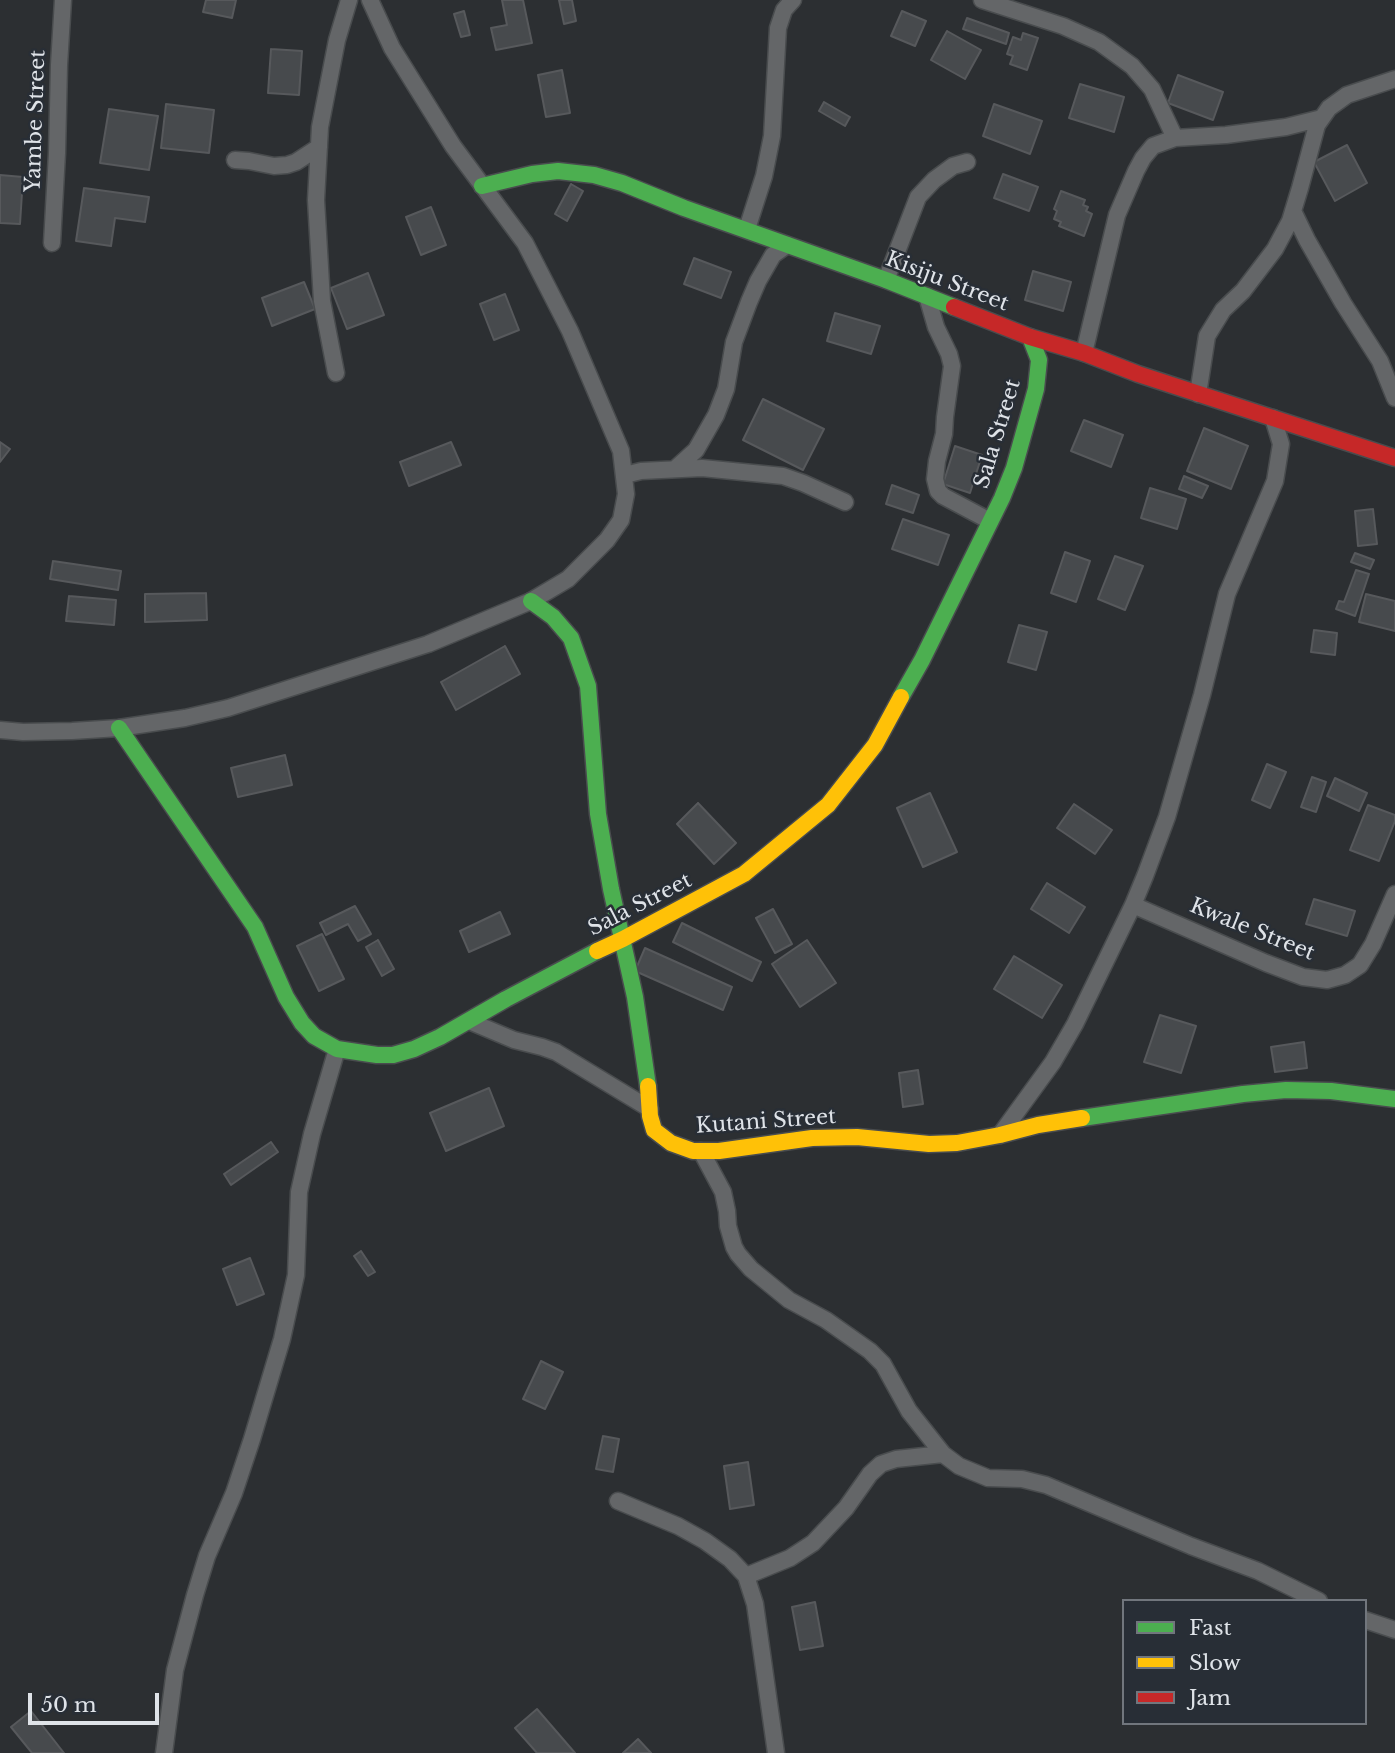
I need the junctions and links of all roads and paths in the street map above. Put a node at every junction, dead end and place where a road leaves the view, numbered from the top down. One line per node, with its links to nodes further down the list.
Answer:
1 (64, 0): 16 (street, Yambe Street)
2 (349, 0): 10 (street)
3 (370, 0): 13 (street)
4 (808, 0): 6 (street)
5 (982, 0): 9 (street)
6 (791, 2): 15 (street)
7 (1395, 79): 8 (street)
8 (1322, 118): 9 (street); 14 (street)
9 (1175, 138): 21 (street)
10 (318, 147): 11 (street); 22 (street)
11 (235, 160)
12 (967, 162): 18 (street)
13 (482, 186): 15 (street, Kisiju Street); 28 (street)
14 (1293, 212): 23 (street); 24 (street)
15 (747, 229): 17 (street, Kisiju Street)
16 (52, 243)
17 (788, 245): 18 (street, Kisiju Street); 27 (street)
18 (886, 280): 19 (street, Kisiju Street)
19 (927, 296): 20 (street, Kisiju Street); 30 (street)
20 (1030, 337): 21 (street, Kisiju Street); 30 (street, Sala Street)
21 (1084, 353): 23 (street, Kisiju Street)
22 (336, 373)
23 (1198, 394): 25 (street, Kisiju Street)
24 (1395, 398)
25 (1273, 418): 26 (street, Kisiju Street); 35 (street)
26 (1395, 458)
27 (675, 468): 28 (street); 29 (street)
28 (625, 475): 31 (street)
29 (845, 502)
30 (990, 521): 36 (street, Sala Street)
31 (531, 601): 32 (street); 36 (street, Kutani Street)
32 (119, 728): 33 (street); 38 (street, Sala Street)
33 (0, 730)
34 (1395, 894): 35 (street, Kwale Street)
35 (1133, 905): 41 (street)
36 (623, 939): 37 (street, Sala Street); 40 (street, Kutani Street)
37 (469, 1021): 38 (street, Sala Street); 40 (street)
38 (337, 1049): 49 (street)
39 (1395, 1099): 41 (street, Kutani Street)
40 (650, 1109): 42 (street, Kutani Street)
41 (1000, 1135): 42 (street, Kutani Street)
42 (701, 1151): 43 (street)
43 (943, 1454): 45 (street); 46 (street)
44 (618, 1501): 45 (street)
45 (746, 1576): 50 (street)
46 (1315, 1599)
47 (1367, 1621): 48 (street)
48 (1395, 1630)
49 (164, 1753)
50 (776, 1753)

